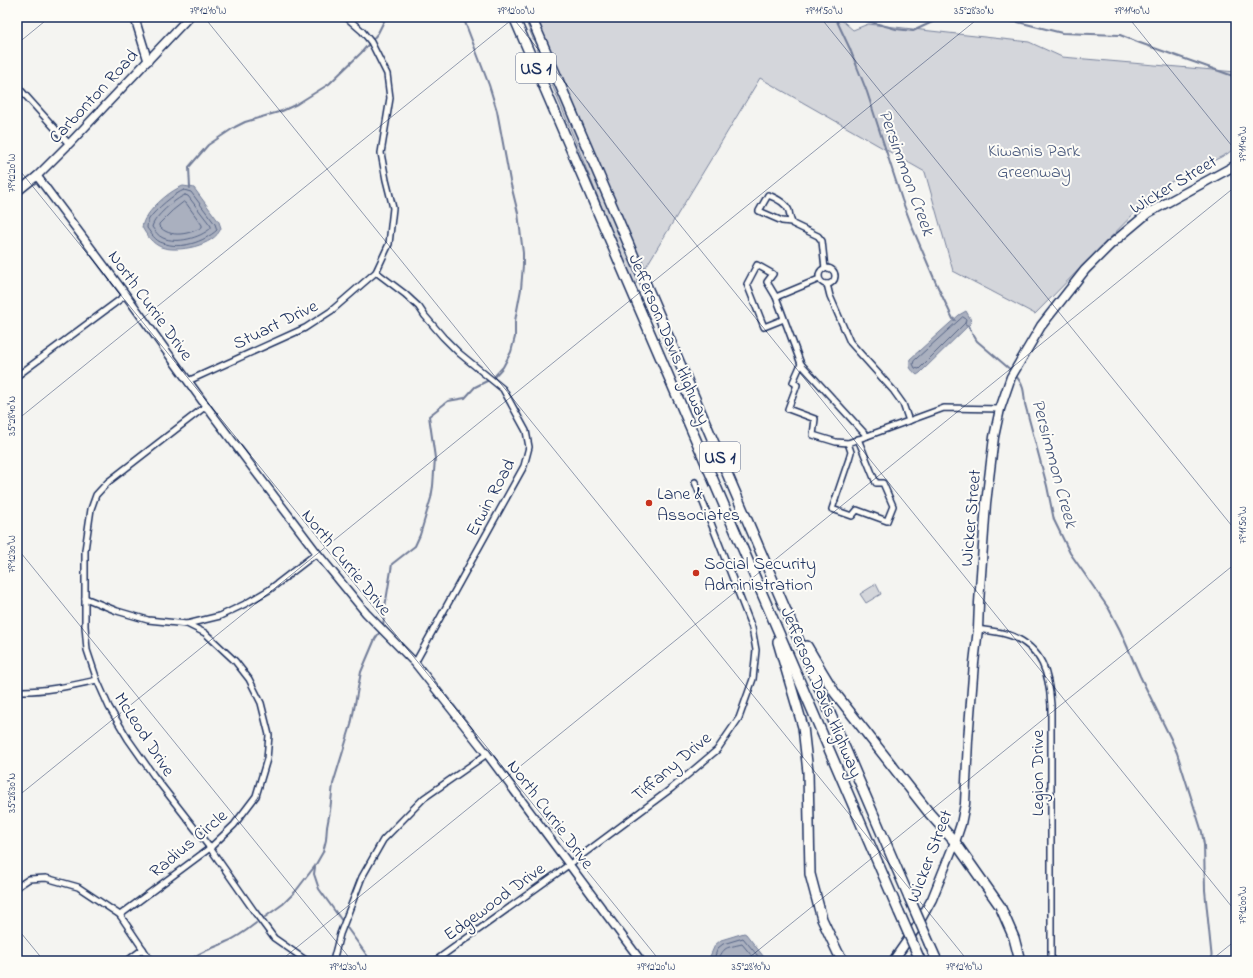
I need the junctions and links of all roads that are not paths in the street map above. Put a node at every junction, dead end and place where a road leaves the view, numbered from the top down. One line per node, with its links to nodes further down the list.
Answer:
1 (136, 17): 6 (street)
2 (189, 17): 6 (street, Carbonton Road)
3 (346, 17): 14 (street, Stuart Drive)
4 (514, 17): 31 (highway, Jefferson Davis Highway / US 1)
5 (531, 17): 33 (highway, Jefferson Davis Highway / US 1)
6 (148, 61): 8 (street, Carbonton Road)
7 (17, 86): 8 (street)
8 (69, 144): 10 (street, Carbonton Road)
9 (1236, 165): 24 (main road, Wicker Street)
10 (37, 176): 11 (street, Carbonton Road); 17 (street, North Currie Drive)
11 (17, 192)
12 (791, 222): 12 (street); 13 (street)
13 (825, 269): 15 (street); 16 (street)
14 (376, 272): 22 (street, Stuart Drive); 36 (street, Erwin Road)
15 (819, 279): 16 (street); 18 (street)
16 (827, 284): 25 (street)
17 (126, 295): 21 (street); 22 (street, North Currie Drive)
18 (776, 297): 19 (street); 19 (street)
19 (784, 319): 20 (street)
20 (801, 364): 26 (street); 28 (street)
21 (17, 376)
22 (188, 381): 23 (street, North Currie Drive)
23 (206, 406): 30 (street, North Currie Drive); 32 (street, McLeod Drive)
24 (1000, 409): 25 (street); 35 (main road, Wicker Street)
25 (909, 420): 26 (street)
26 (867, 436): 27 (street)
27 (858, 439): 28 (street); 28 (street)
28 (848, 443)
29 (695, 482): 42 (street, Tiffany Drive)
30 (317, 553): 34 (street); 36 (street, North Currie Drive)
31 (764, 597): 46 (highway, Jefferson Davis Highway / US 1, bridge); 53 (highway)
32 (85, 598): 34 (street); 37 (street, McLeod Drive)
33 (787, 610): 40 (highway); 55 (highway, Jefferson Davis Highway / US 1, bridge)
34 (187, 624): 41 (street, Radius Circle)
35 (978, 629): 40 (main road, Wicker Street); 57 (street, Legion Drive)
36 (415, 663): 39 (street, North Currie Drive)
37 (97, 680): 38 (street); 41 (street, McLeod Drive)
38 (17, 691)
39 (487, 754): 42 (street, North Currie Drive); 50 (street)
40 (955, 842): 54 (main road, Wicker Street); 56 (highway)
41 (210, 848): 44 (street, Radius Circle); 49 (street, McLeod Drive)
42 (570, 864): 51 (street, Edgewood Drive); 52 (street, North Currie Drive)
43 (17, 887): 44 (street)
44 (120, 915): 45 (street)
45 (143, 949): 47 (street); 48 (street)
46 (920, 960)
47 (127, 961)
48 (151, 961)
49 (307, 961)
50 (333, 961)
51 (435, 961)
52 (641, 961)
53 (844, 961)
54 (893, 961)
55 (937, 961)
56 (1020, 961)
57 (1051, 961)

